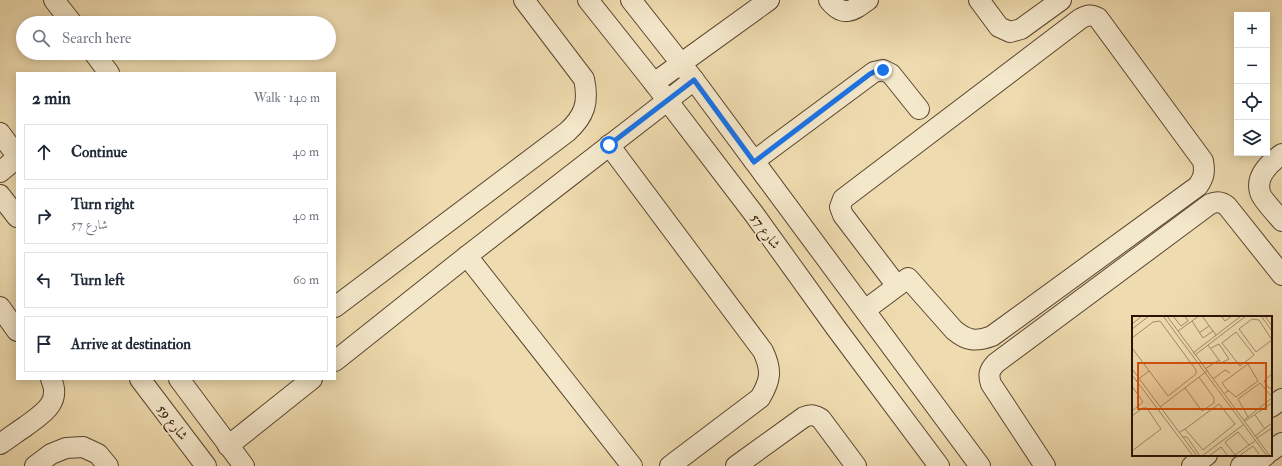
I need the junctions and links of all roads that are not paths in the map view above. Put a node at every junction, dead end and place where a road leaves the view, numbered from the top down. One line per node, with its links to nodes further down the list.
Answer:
1 (54, 0): 10 (lane)
2 (524, 0): 31 (lane)
3 (588, 0): 15 (lane, شارع 57)
4 (631, 0): 12 (lane)
5 (770, 0): 12 (lane)
6 (830, 0): 7 (lane)
7 (868, 0)
8 (979, 0): 9 (lane)
9 (1060, 0)
10 (67, 16)
11 (99, 60): 13 (lane)
12 (680, 63): 14 (lane); 15 (lane)
13 (108, 72)
14 (694, 80): 16 (lane); 23 (lane)
15 (654, 83): 16 (lane, شارع 57)
16 (667, 101): 19 (lane); 56 (lane, شارع 57)
17 (919, 109): 23 (lane)
18 (0, 133): 21 (lane)
19 (609, 145): 28 (lane); 53 (lane)
20 (1282, 154): 27 (lane)
21 (16, 156)
22 (16, 158): 24 (lane)
23 (754, 162): 33 (lane)
24 (0, 172)
25 (0, 195): 26 (lane)
26 (16, 216)
27 (1282, 221)
28 (467, 256): 35 (lane); 52 (lane)
29 (1282, 276): 58 (lane)
30 (897, 286): 30 (lane); 33 (lane)
31 (336, 306)
32 (0, 307): 34 (lane)
33 (865, 310): 57 (lane)
34 (16, 330)
35 (336, 360)
36 (52, 380): 43 (lane)
37 (141, 380): 50 (lane, شارع 59)
38 (180, 380): 44 (lane)
39 (311, 380): 44 (lane)
40 (1282, 399): 41 (lane)
41 (1272, 406)
42 (1282, 443): 45 (lane)
43 (0, 444)
44 (228, 446): 51 (lane)
45 (1272, 450)
46 (1206, 456): 59 (lane)
47 (1265, 456): 60 (lane)
48 (35, 466): 49 (lane)
49 (108, 466)
50 (206, 466)
51 (244, 466)
52 (632, 466)
53 (670, 466)
54 (736, 466): 55 (lane)
55 (856, 466)
56 (939, 466)
57 (980, 466)
58 (1045, 466)
59 (1192, 466)
60 (1240, 466)

